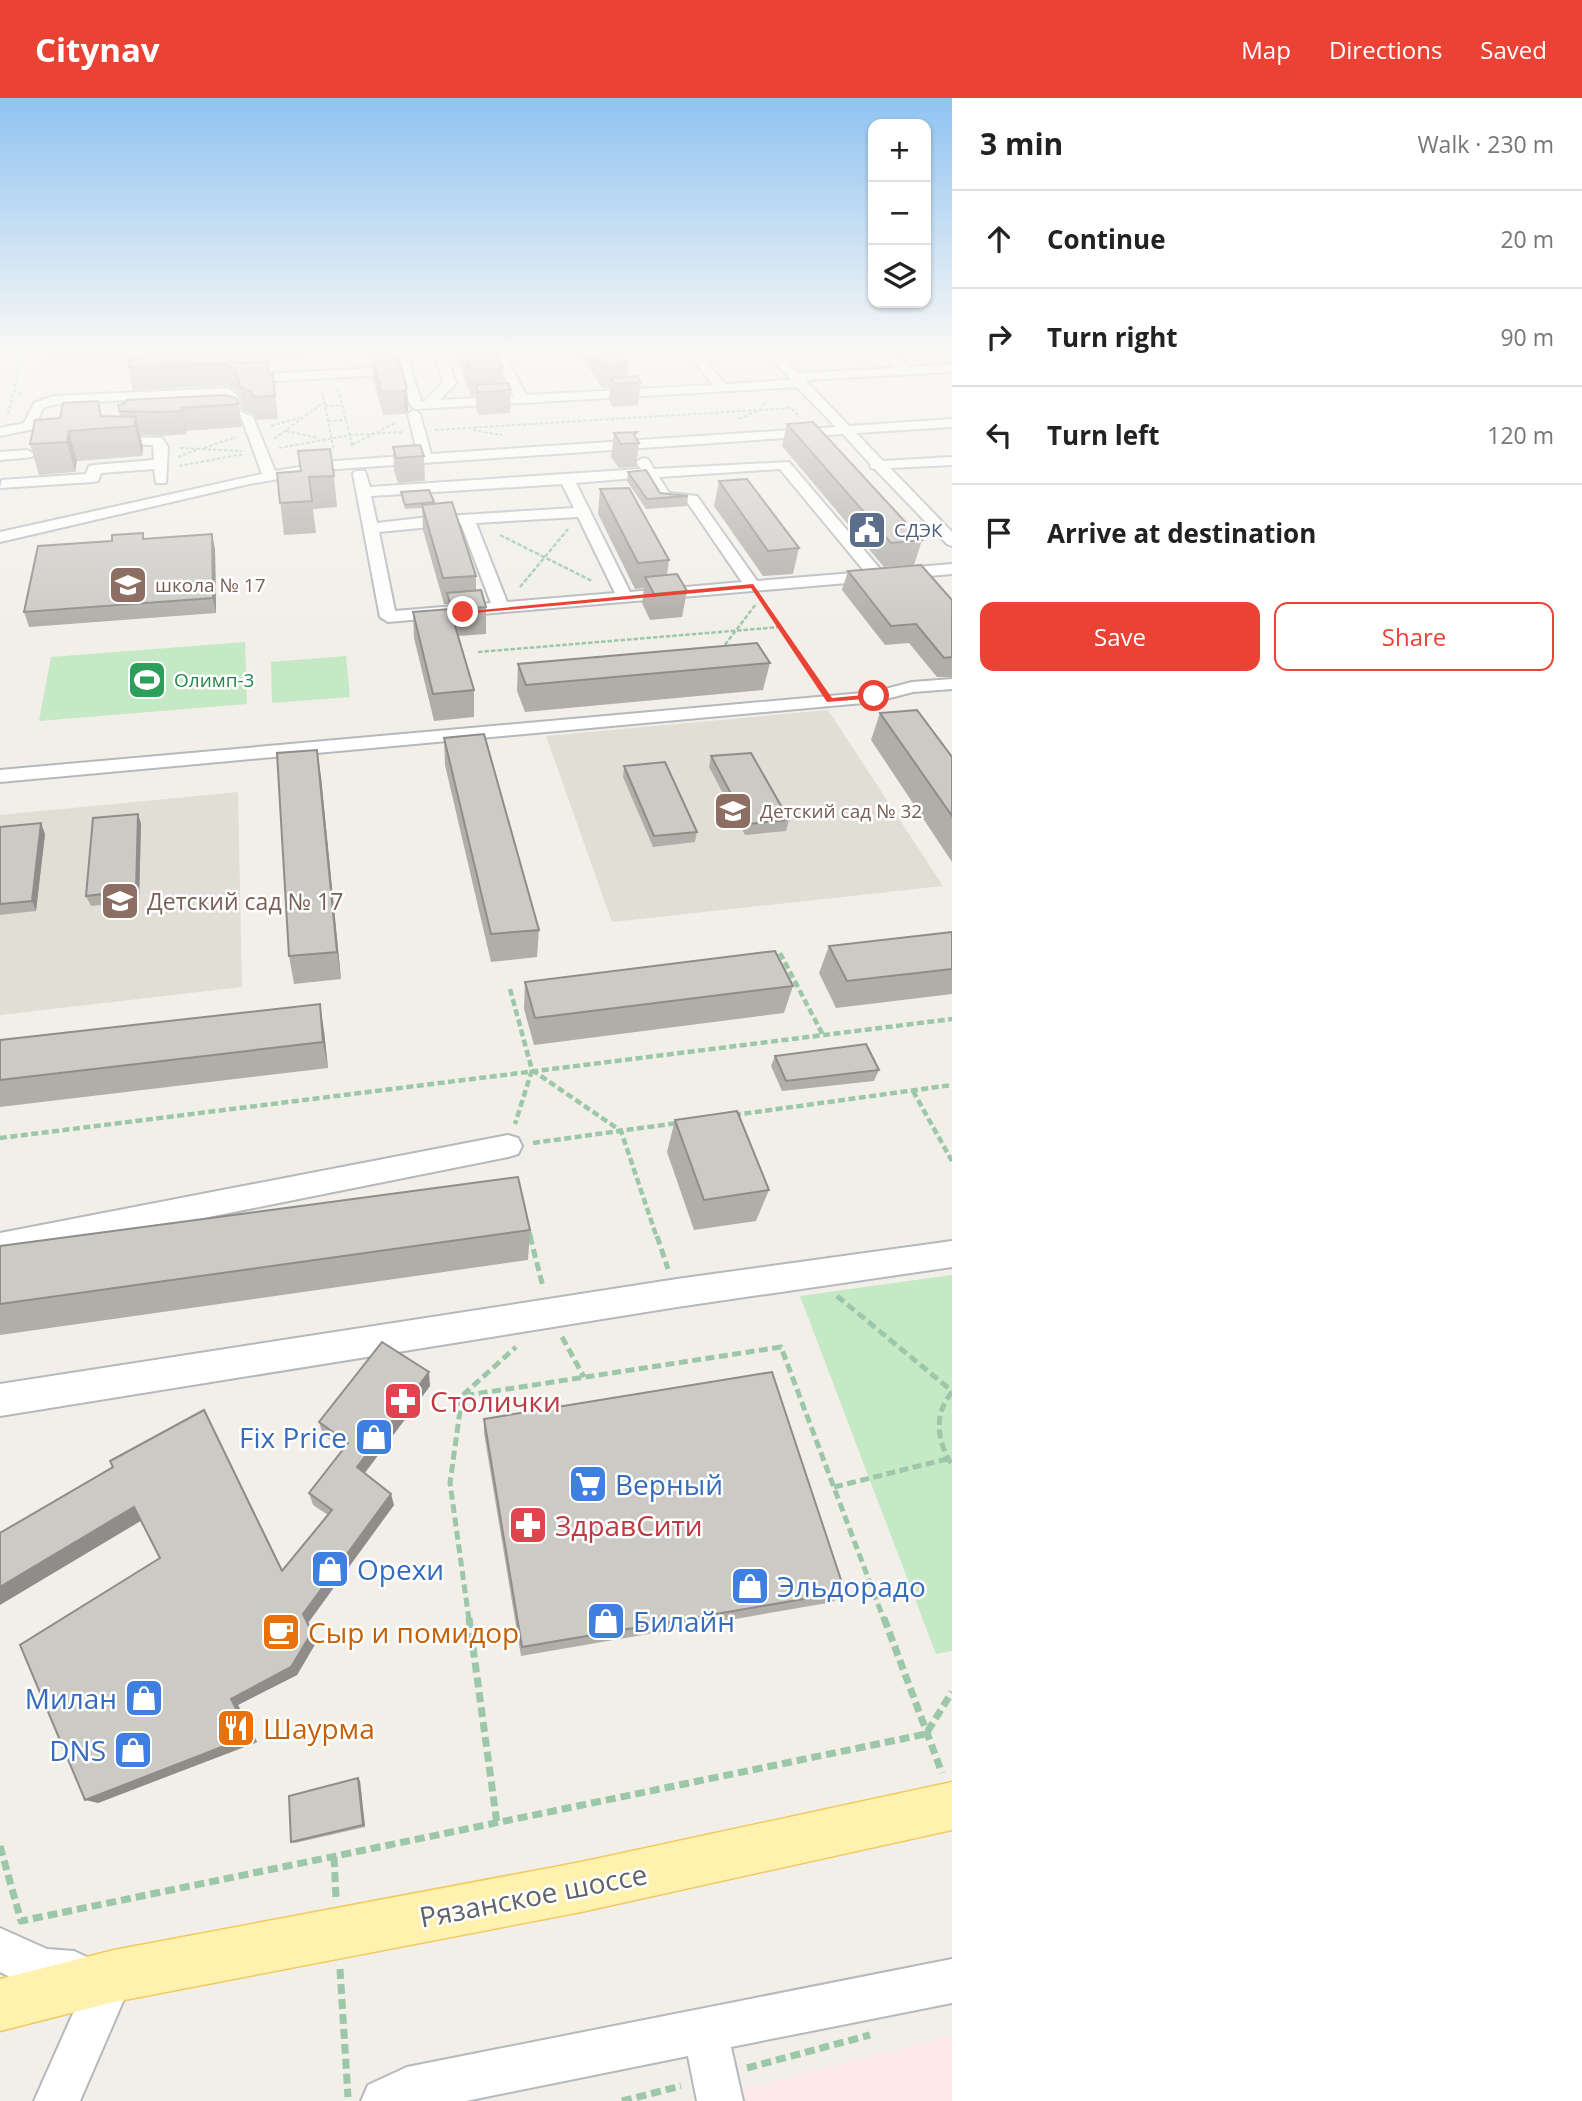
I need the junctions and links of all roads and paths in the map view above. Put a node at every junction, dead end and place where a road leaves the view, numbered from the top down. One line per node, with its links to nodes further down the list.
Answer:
1 (159, 443): 12 (street)
2 (209, 443): 13 (path)
3 (256, 443): 14 (street)
4 (269, 443): 14 (path)
5 (332, 443): 21 (path)
6 (355, 443): 11 (path)
7 (423, 443): 17 (street)
8 (641, 443): 10 (street)
9 (857, 443): 22 (street)
10 (632, 444): 17 (street); 23 (street)
11 (352, 445): 19 (path)
12 (161, 447): 13 (path); 20 (street)
13 (199, 449): 14 (path); 20 (path)
14 (259, 451): 24 (street)
15 (26, 454): 16 (street)
16 (0, 456)
17 (425, 458): 19 (street)
18 (952, 461): 22 (street)
19 (357, 463): 21 (street); 27 (street)
20 (161, 464): 26 (street); 28 (street)
21 (336, 465): 24 (street)
22 (876, 465): 33 (street)
23 (650, 473): 25 (street); 36 (street); 37 (street)
24 (270, 476): 28 (street)
25 (567, 479): 27 (street); 29 (street)
26 (2, 484)
27 (364, 492): 31 (street)
28 (162, 499): 32 (street)
29 (581, 512): 30 (street); 34 (path); 38 (street)
30 (467, 519): 31 (street); 34 (path); 39 (lane)
31 (371, 528): 39 (street)
32 (0, 537)
33 (952, 541)
34 (547, 558): 38 (path); 39 (path)
35 (952, 569): 36 (street)
36 (876, 575): 37 (street)
37 (753, 586): 38 (street)
38 (625, 597): 39 (street)
39 (501, 608)
40 (780, 627): 41 (path); 41 (path); 45 (path)
41 (734, 631): 42 (path); 43 (path)
42 (478, 652)
43 (718, 654)
44 (952, 684): 45 (street)
45 (829, 701): 46 (street)
46 (0, 776)
47 (780, 953): 50 (path)
48 (510, 989): 51 (path)
49 (952, 1019): 50 (path)
50 (823, 1035): 51 (path)
51 (532, 1070): 56 (path); 57 (path); 58 (path)
52 (952, 1085): 53 (path)
53 (913, 1091): 54 (path); 59 (path)
54 (727, 1116)
55 (688, 1122): 56 (path)
56 (621, 1131): 58 (path); 64 (path)
57 (0, 1138)
58 (508, 1146): 61 (street)
59 (952, 1161)
60 (527, 1224): 65 (path)
61 (0, 1246)
62 (952, 1254): 63 (street)
63 (812, 1275): 64 (street); 67 (path)
64 (677, 1293): 65 (street)
65 (550, 1315): 66 (path); 68 (path); 69 (street)
66 (584, 1377): 68 (path); 72 (path)
67 (952, 1392): 70 (path)
68 (462, 1396): 76 (path)
69 (0, 1400)
70 (947, 1459): 71 (path); 72 (path)
71 (952, 1465)
72 (834, 1487): 74 (path)
73 (952, 1692): 74 (path)
74 (926, 1734): 75 (path); 76 (path)
75 (949, 1796): 78 (main road, Рязанское шоссе)
76 (497, 1824): 77 (path)
77 (0, 1846)
78 (338, 1932): 80 (main road, Рязанское шоссе); 87 (path)
79 (0, 1950): 80 (street)
80 (114, 1976): 82 (main road, Рязанское шоссе); 86 (street)
81 (952, 1981): 83 (street)
82 (0, 2005)
83 (705, 2030): 85 (street); 88 (street)
84 (873, 2034): 85 (path)
85 (718, 2089): 89 (path)
86 (57, 2101)
87 (348, 2101)
88 (384, 2101)
89 (622, 2101)

